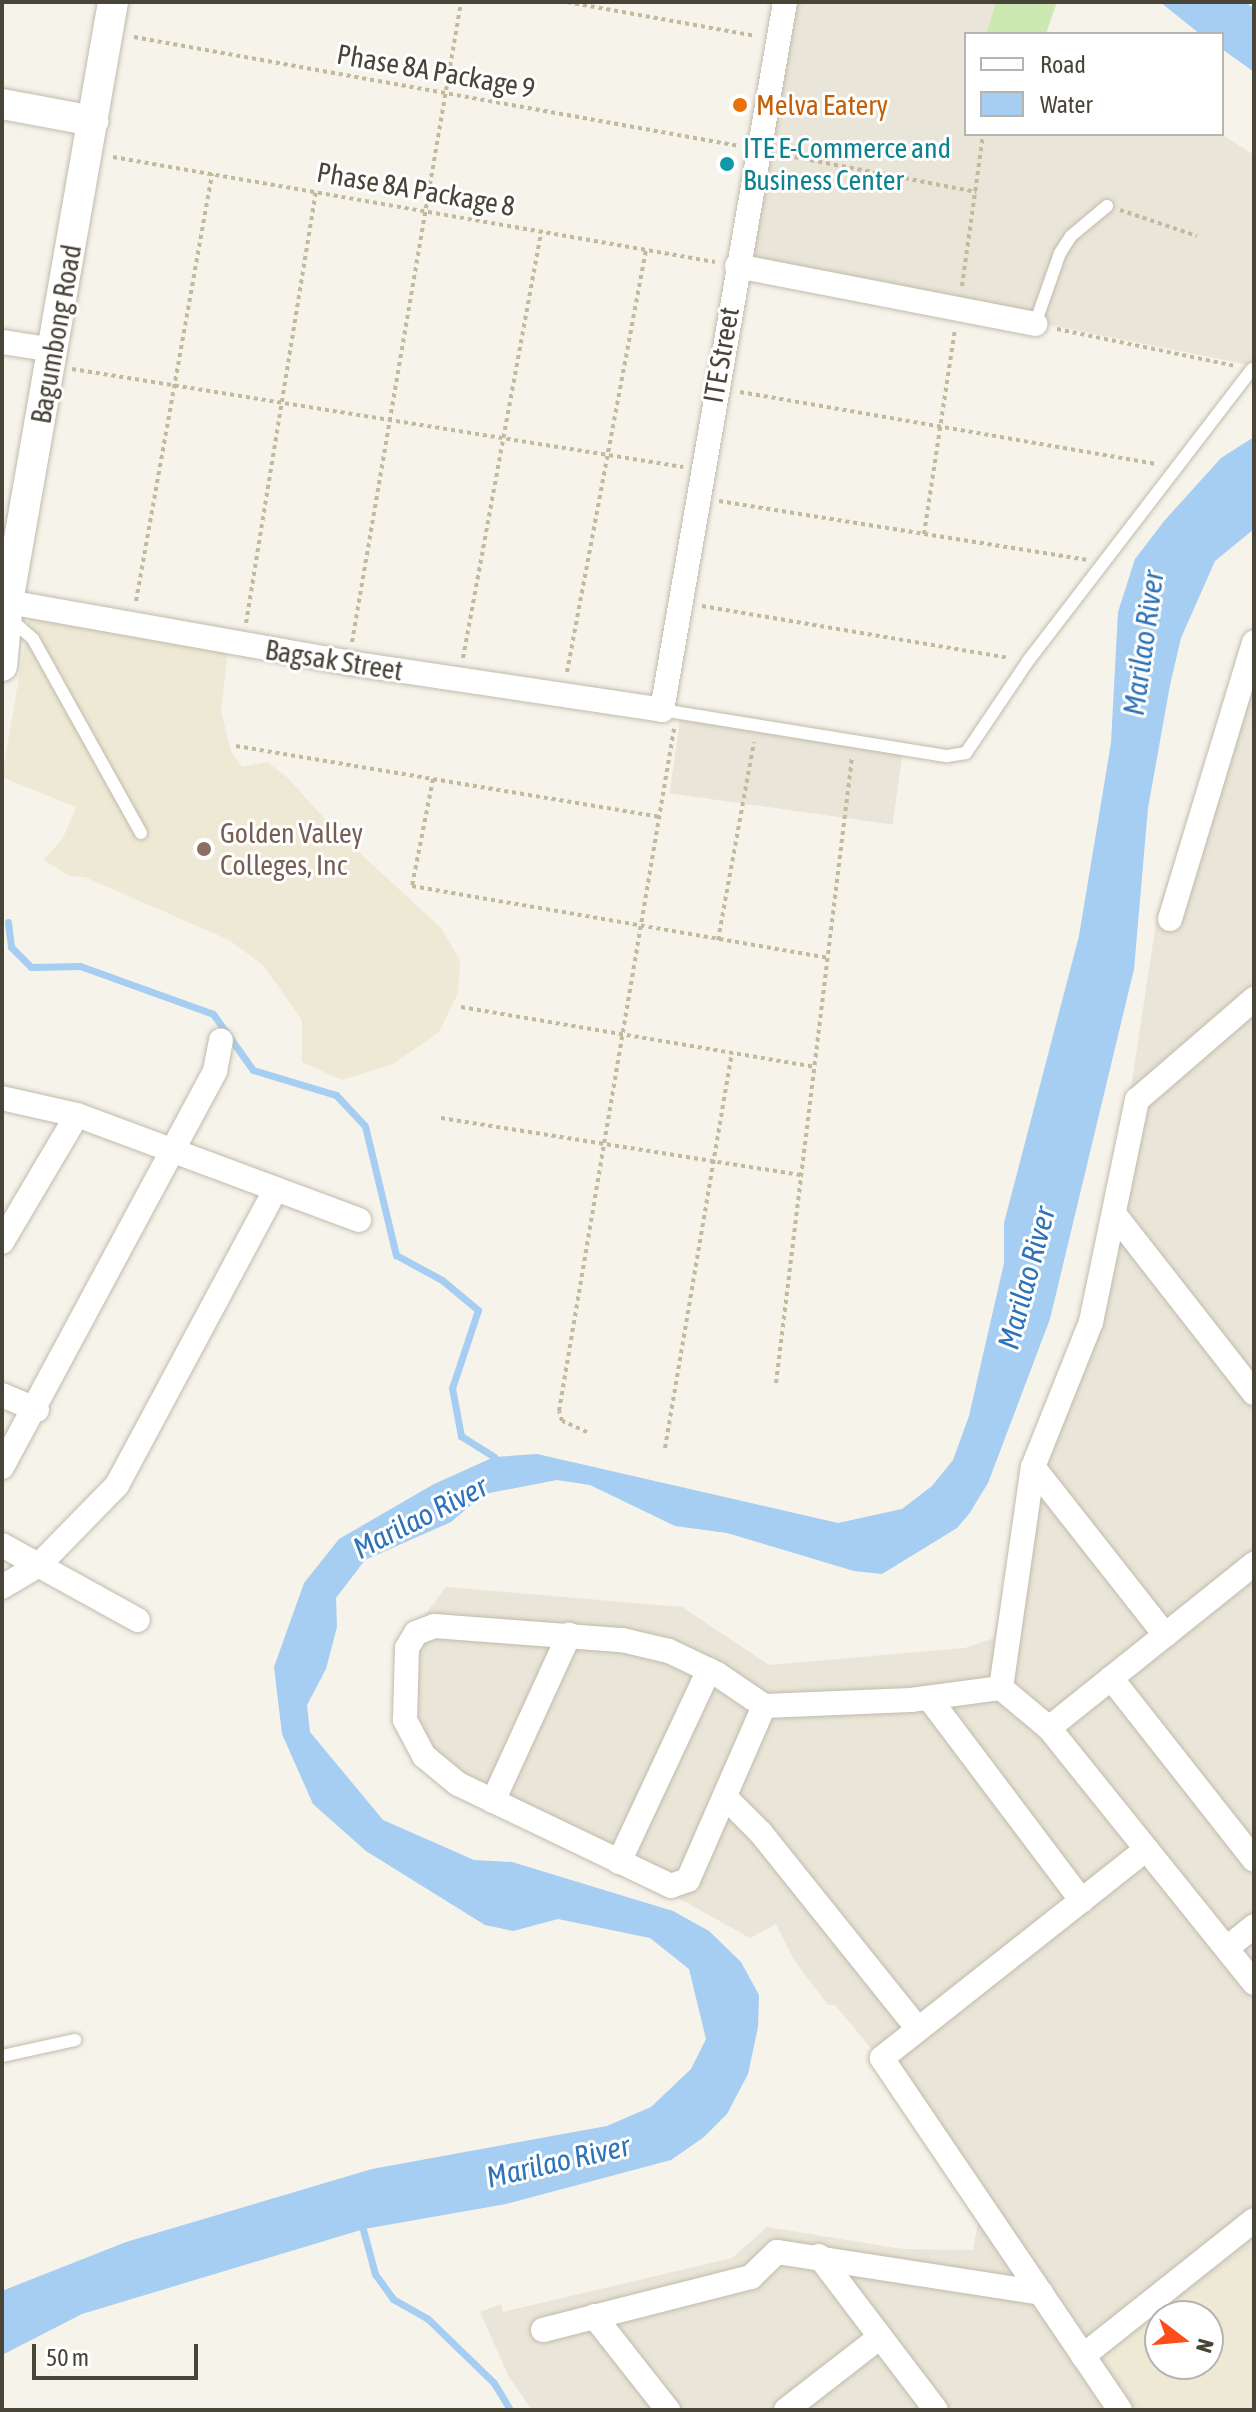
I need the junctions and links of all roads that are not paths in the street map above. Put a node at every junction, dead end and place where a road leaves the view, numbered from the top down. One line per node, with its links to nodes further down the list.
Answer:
1 (113, 2): 4 (street, Bagumbong Road)
2 (785, 2): 6 (street, ITE Street)
3 (2, 104): 4 (street)
4 (93, 121): 9 (street, Bagumbong Road)
5 (1107, 206): 7 (lane)
6 (737, 266): 7 (street); 14 (street, ITE Street)
7 (1035, 324)
8 (2, 342): 9 (street)
9 (52, 358): 11 (street, Bagumbong Road)
10 (1252, 369): 14 (lane)
11 (7, 609): 13 (street, Bagumbong Road); 14 (street, Bagsak Street); 15 (lane)
12 (1254, 642): 16 (street)
13 (2, 666)
14 (669, 711)
15 (141, 833)
16 (1170, 919)
17 (1254, 999): 23 (street)
18 (221, 1041): 21 (street)
19 (2, 1098): 20 (street)
20 (77, 1115): 21 (street); 25 (street)
21 (174, 1150): 22 (street); 28 (street)
22 (276, 1189): 24 (street); 33 (street)
23 (1115, 1215): 26 (street); 30 (street)
24 (359, 1220)
25 (2, 1242)
26 (1254, 1393)
27 (2, 1395): 28 (street)
28 (37, 1410): 29 (street)
29 (2, 1467)
30 (1033, 1467): 37 (street); 40 (street)
31 (2, 1545): 33 (street)
32 (1254, 1564): 37 (street)
33 (39, 1565): 34 (street); 35 (street)
34 (2, 1587)
35 (138, 1620)
36 (569, 1635): 38 (street); 45 (street); 45 (street)
37 (1165, 1635): 39 (street)
38 (709, 1670): 42 (street); 48 (street)
39 (1111, 1678): 43 (street); 47 (street)
40 (1001, 1688): 41 (street); 43 (street)
41 (929, 1698): 42 (street); 49 (street)
42 (764, 1706): 44 (street)
43 (1049, 1728): 46 (street)
44 (725, 1797): 48 (street); 53 (street)
45 (493, 1801): 48 (street)
46 (1147, 1849): 49 (street); 51 (street)
47 (1254, 1860)
48 (619, 1862)
49 (1082, 1901): 53 (street)
50 (1254, 1926): 51 (street)
51 (1227, 1948): 52 (street)
52 (1254, 1983)
53 (918, 2029): 58 (street)
54 (75, 2040): 55 (lane)
55 (2, 2056)
56 (1254, 2220): 62 (street)
57 (819, 2256): 58 (street); 59 (street); 61 (street)
58 (1041, 2293): 62 (street)
59 (594, 2316): 60 (street); 63 (street)
60 (543, 2330)
61 (880, 2337): 64 (street); 65 (street)
62 (1083, 2356): 66 (street)
63 (668, 2410)
64 (786, 2410)
65 (936, 2410)
66 (1120, 2410)

